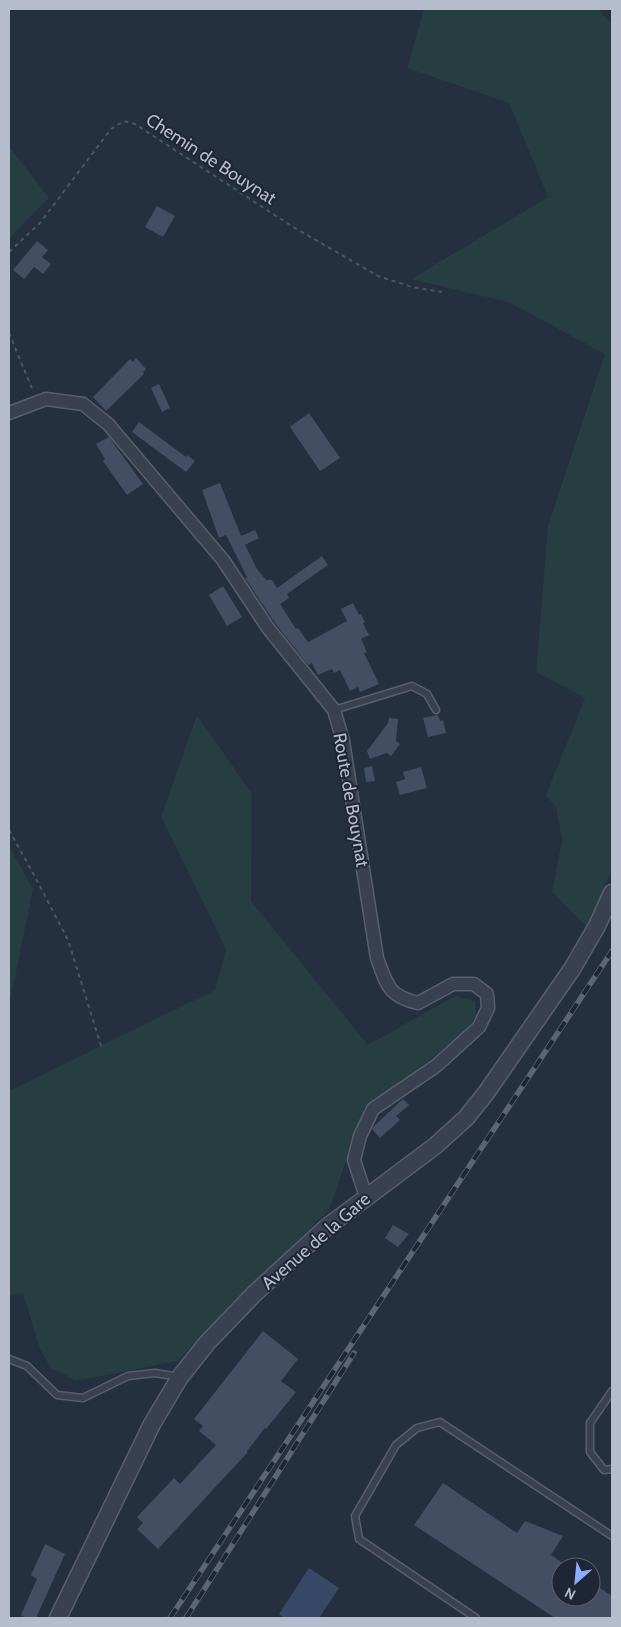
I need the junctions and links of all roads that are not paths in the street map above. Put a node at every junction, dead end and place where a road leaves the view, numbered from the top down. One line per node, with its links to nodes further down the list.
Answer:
1 (9, 413): 2 (street, Route de Bouynat)
2 (334, 710): 3 (lane); 5 (street, Route de Bouynat)
3 (436, 710)
4 (612, 893): 5 (street, Avenue de la Gare)
5 (366, 1197): 7 (street, Avenue de la Gare)
6 (9, 1359): 7 (lane)
7 (180, 1377): 11 (street, Avenue de la Gare)
8 (612, 1391): 9 (lane)
9 (612, 1469)
10 (612, 1536): 12 (lane)
11 (58, 1618)
12 (476, 1618)

